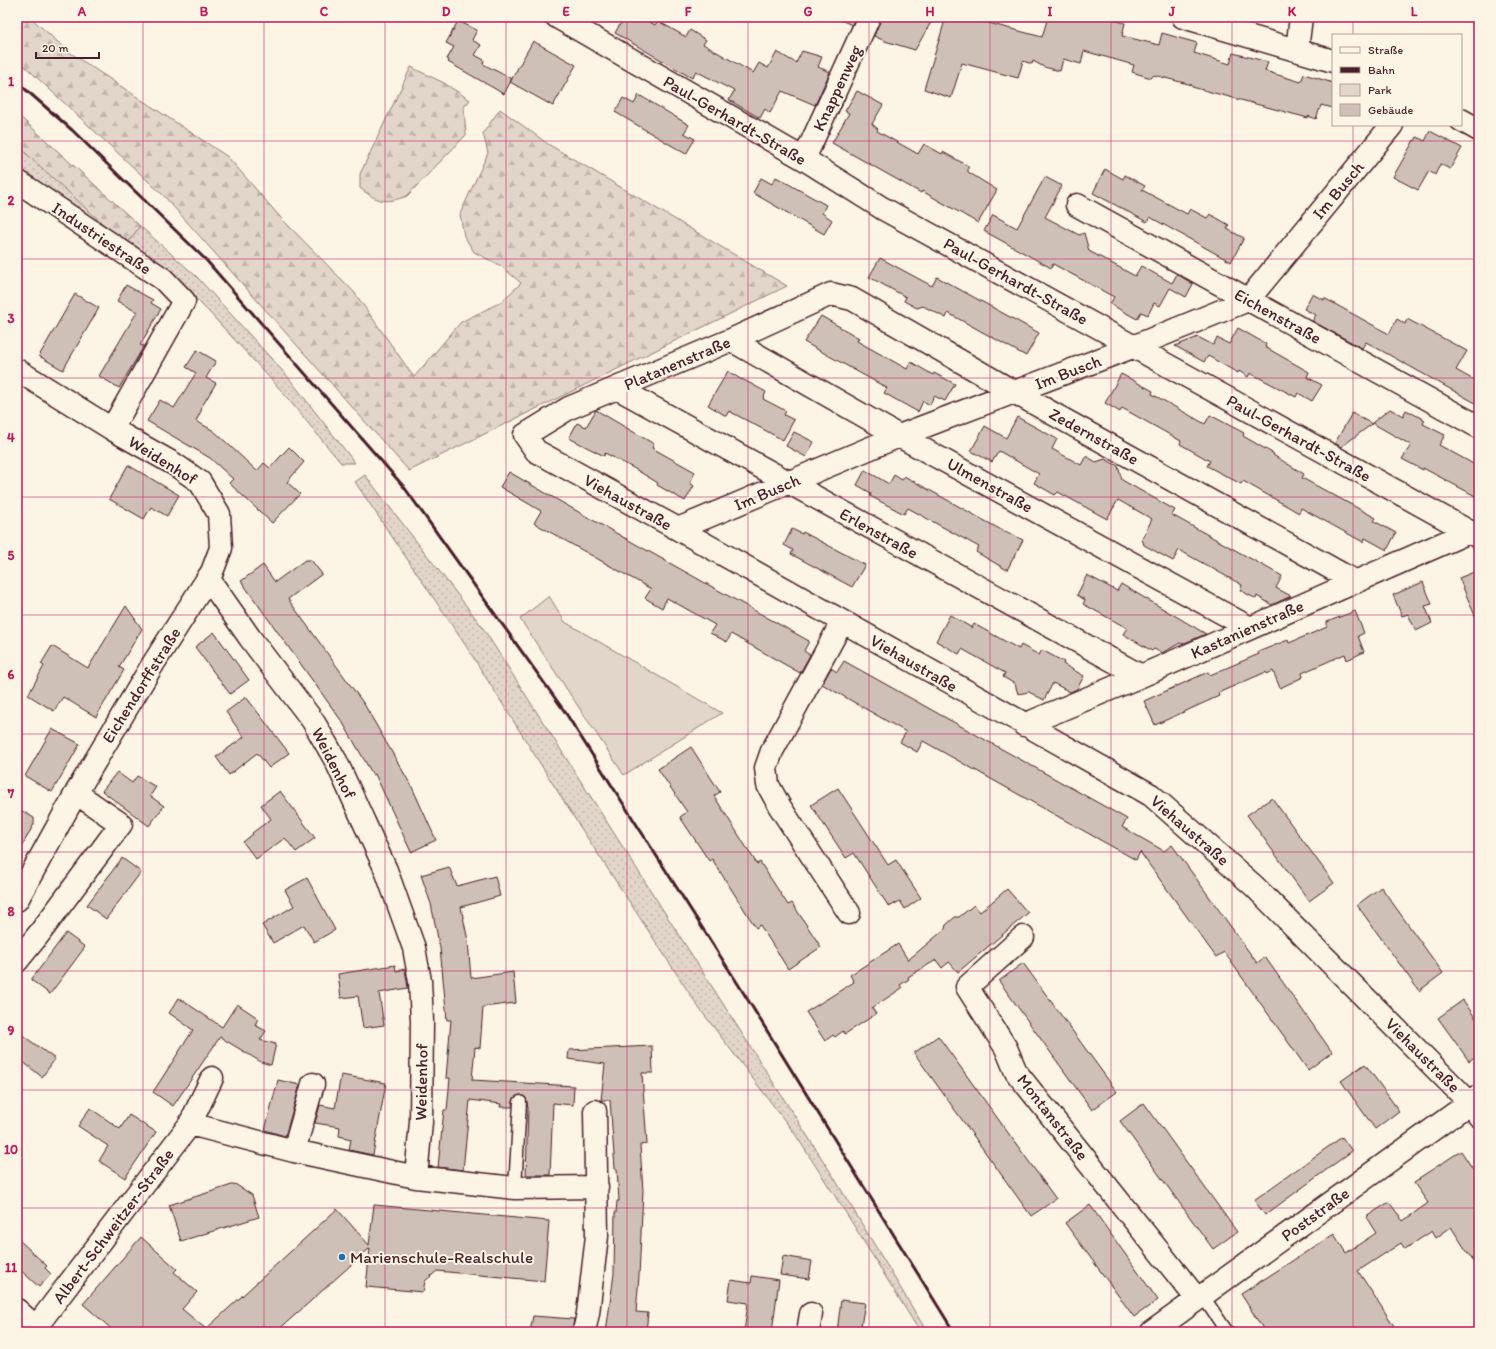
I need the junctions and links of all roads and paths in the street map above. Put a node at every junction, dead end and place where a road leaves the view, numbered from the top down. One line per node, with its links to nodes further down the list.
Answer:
1 (557, 17): 10 (street, Paul-Gerhardt-Straße)
2 (870, 17): 10 (street, Knappenweg)
3 (1183, 17): 5 (street)
4 (1302, 17): 5 (street)
5 (1297, 50): 6 (street)
6 (1332, 61)
7 (1462, 121): 9 (street)
8 (1391, 126): 15 (street, Im Busch)
9 (1479, 130)
10 (804, 159): 17 (street, Paul-Gerhardt-Straße)
11 (17, 181): 14 (street, Industriestraße)
12 (1077, 205): 15 (street, Eichenstraße)
13 (831, 294): 16 (street, Platanenstraße); 20 (street, Zedernstraße)
14 (184, 300): 22 (street, Weidenhof)
15 (1248, 300): 17 (street, Im Busch); 21 (street, Eichenstraße)
16 (731, 340): 19 (street, Platanenstraße); 24 (street, Ulmenstraße)
17 (1135, 346): 20 (street, Im Busch); 27 (street, Paul-Gerhardt-Straße)
18 (17, 370): 22 (street, Weidenhof)
19 (617, 388): 23 (street, Platanenstraße); 25 (street, Erlenstraße)
20 (1014, 392): 24 (street, Im Busch); 29 (street, Zedernstraße)
21 (1479, 427)
22 (112, 429): 28 (street, Weidenhof)
23 (525, 435): 26 (street, Viehaustraße)
24 (899, 436): 25 (street, Im Busch); 31 (street, Ulmenstraße)
25 (788, 483): 26 (street, Im Busch); 32 (street, Erlenstraße)
26 (678, 529): 30 (street, Viehaustraße)
27 (1474, 535): 29 (street, Kastanienstraße)
28 (208, 578): 34 (street, Eichendorffstraße); 46 (street, Weidenhof)
29 (1356, 582): 31 (street, Kastanienstraße)
30 (842, 622): 33 (street, Viehaustraße); 36 (street)
31 (1250, 628): 32 (street, Kastanienstraße)
32 (1141, 676): 33 (street, Kastanienstraße)
33 (1024, 725): 42 (street, Viehaustraße)
34 (76, 793): 35 (street, Eichendorffstraße); 38 (street)
35 (17, 900)
36 (849, 913)
37 (1023, 937): 49 (street, Montanstraße)
38 (17, 961)
39 (212, 1078): 44 (street, Albert-Schweitzer-Straße)
40 (313, 1084): 45 (street)
41 (520, 1102): 48 (lane)
42 (1476, 1105): 49 (street, Poststraße)
43 (595, 1111): 47 (street)
44 (190, 1124): 45 (street); 51 (street, Albert-Schweitzer-Straße)
45 (294, 1151): 46 (street)
46 (416, 1177): 48 (street)
47 (597, 1187): 48 (street); 52 (street)
48 (515, 1188)
49 (1200, 1297): 53 (street, Poststraße); 54 (lane)
50 (17, 1310): 51 (street)
51 (38, 1330)
52 (584, 1332)
53 (1152, 1332)
54 (1227, 1332)

